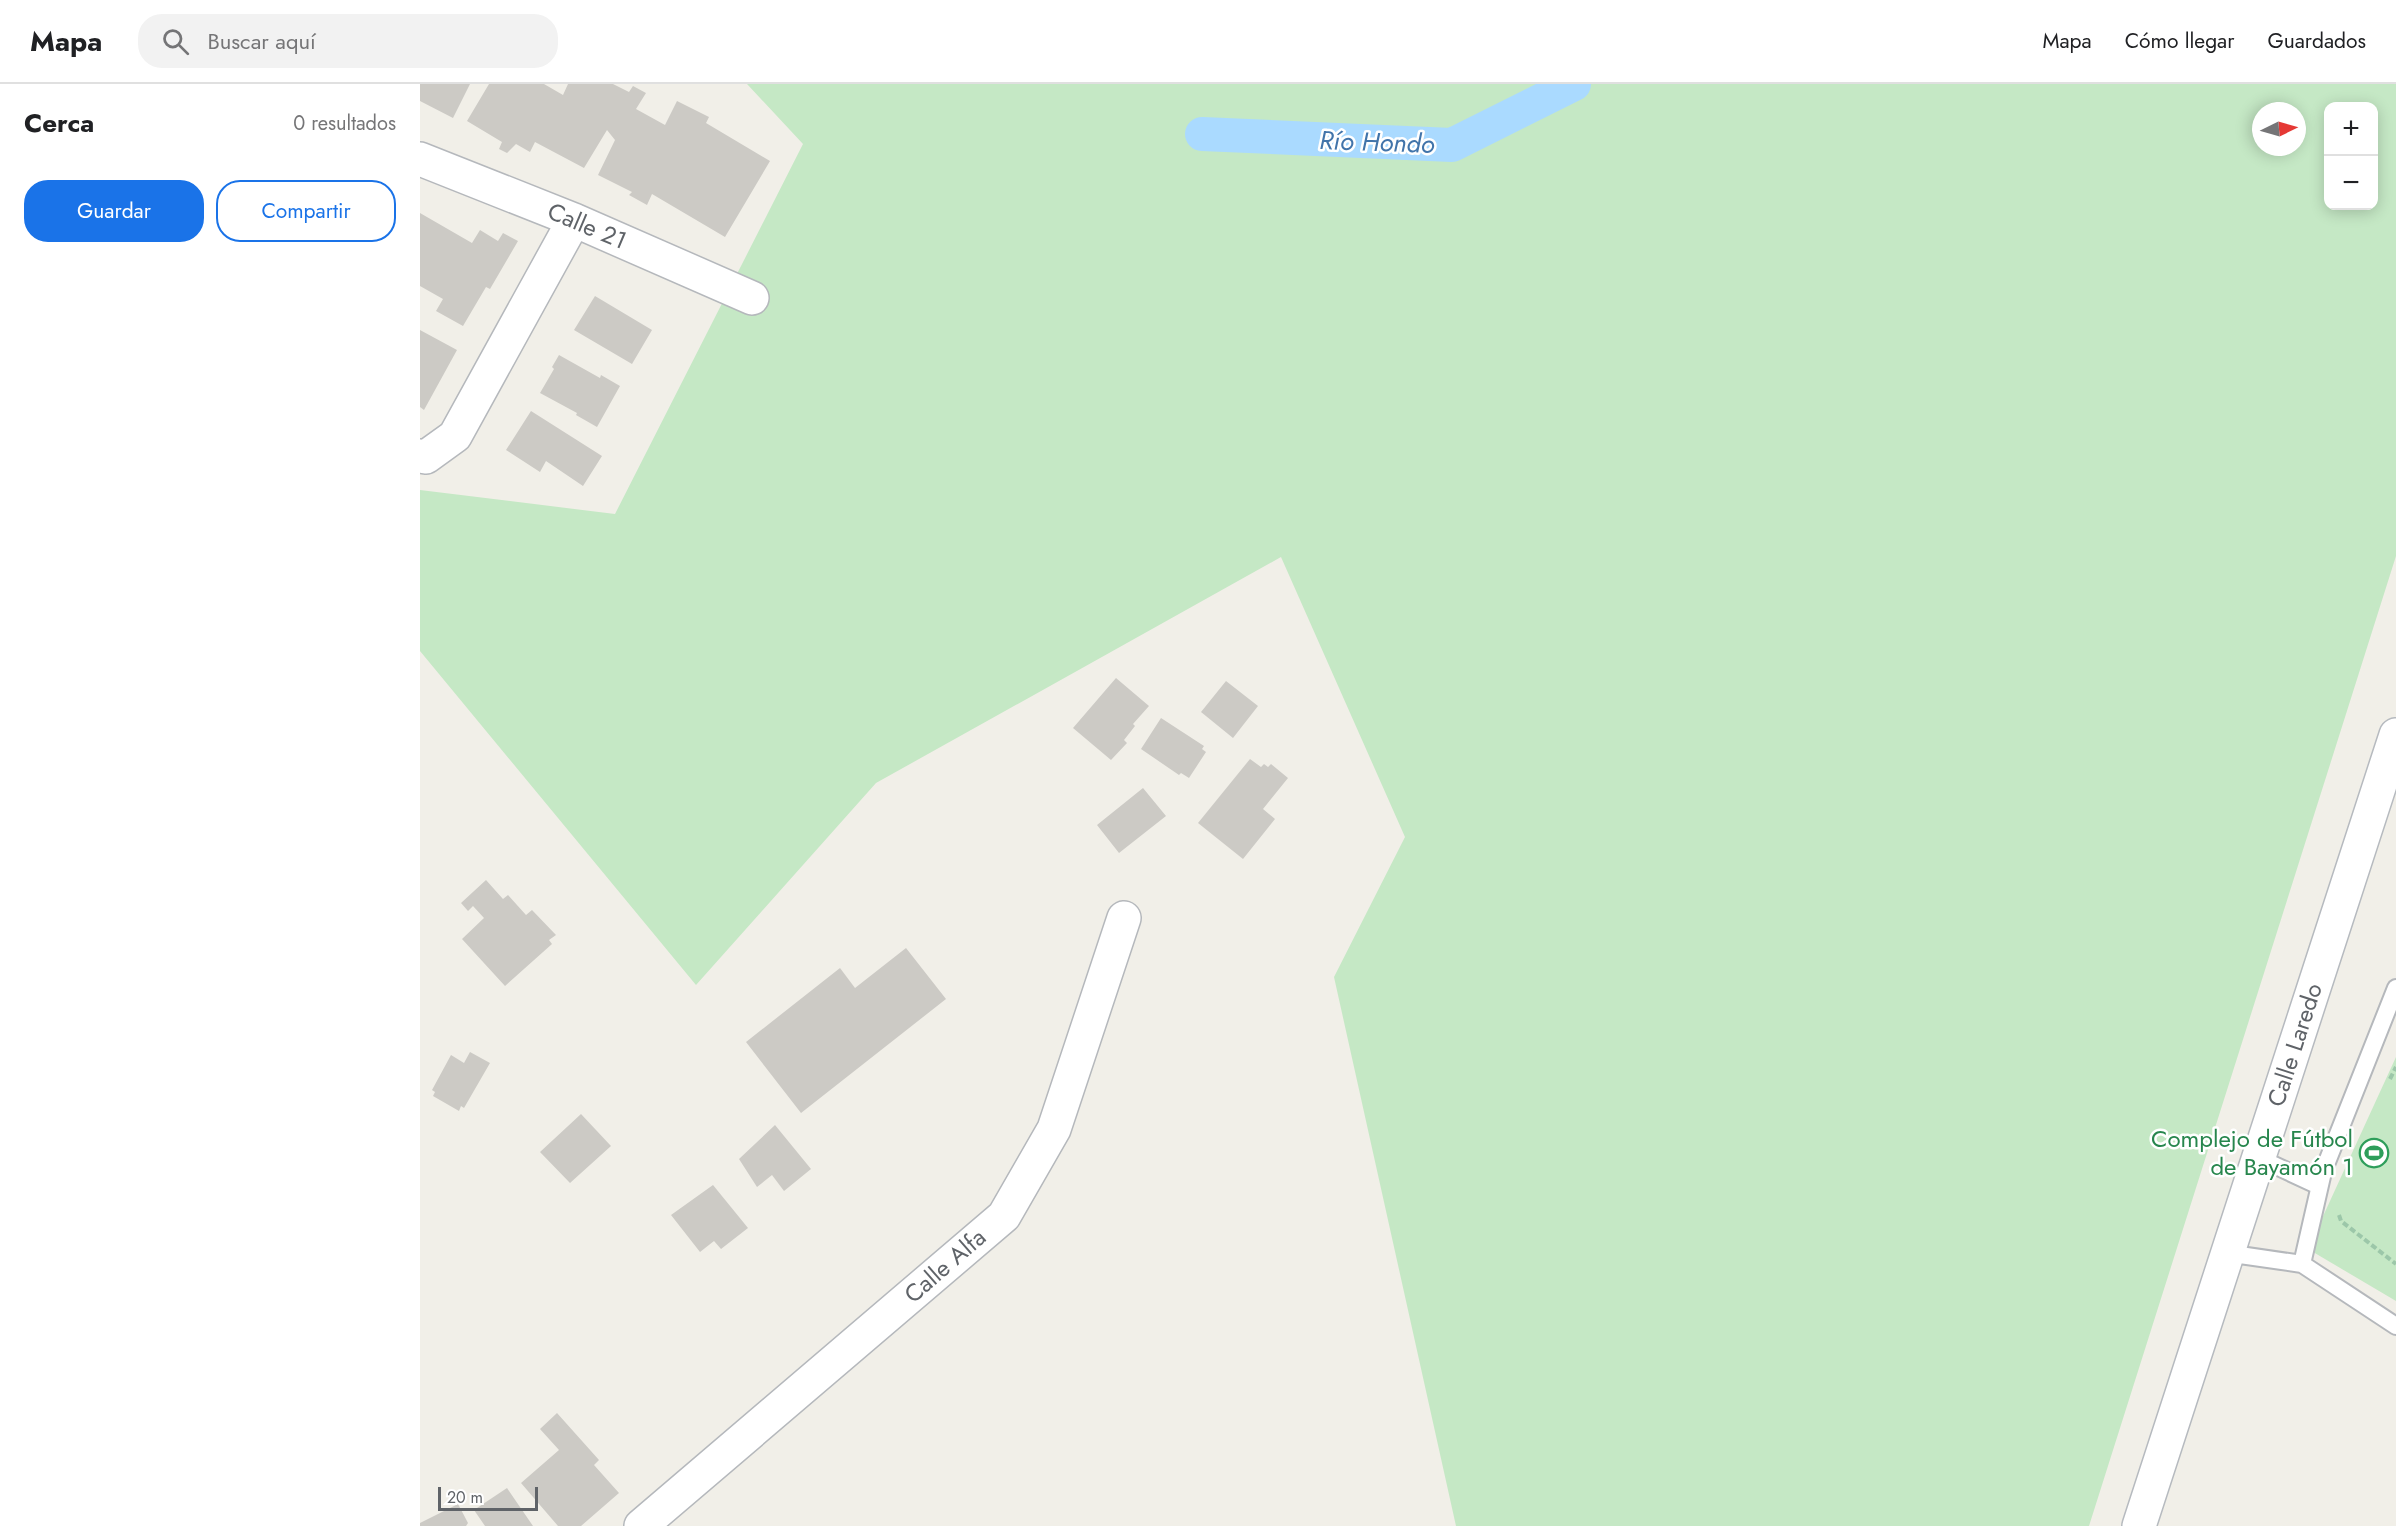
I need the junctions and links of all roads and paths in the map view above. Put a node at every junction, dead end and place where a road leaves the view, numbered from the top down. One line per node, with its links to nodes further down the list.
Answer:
1 (420, 159): 2 (street, Calle 21)
2 (574, 220): 3 (street, Calle 21); 4 (street)
3 (752, 298)
4 (420, 456)
5 (2396, 735): 7 (street, Calle Laredo)
6 (2396, 796): 7 (street)
7 (2358, 853): 12 (street, Calle Laredo)
8 (1124, 918): 19 (street, Calle Alfa)
9 (2396, 988): 13 (lane)
10 (2396, 1067): 11 (path)
11 (2386, 1088)
12 (2259, 1158): 13 (lane); 15 (street, Calle Laredo)
13 (2319, 1185): 16 (lane)
14 (2337, 1208): 17 (path)
15 (2226, 1253): 16 (lane); 20 (street, Calle Laredo)
16 (2302, 1264): 18 (lane)
17 (2396, 1264)
18 (2396, 1326)
19 (641, 1526)
20 (2139, 1526)

